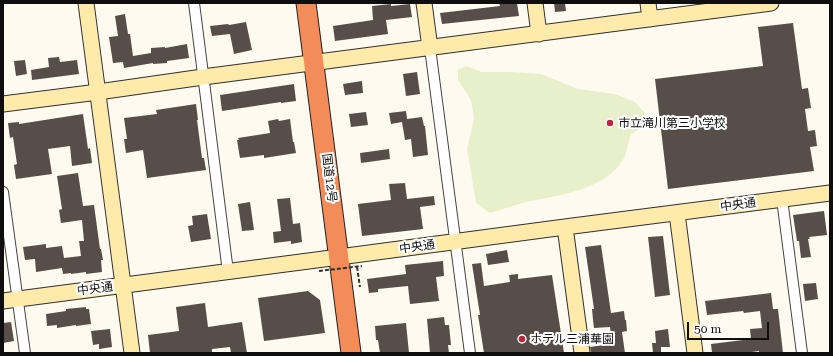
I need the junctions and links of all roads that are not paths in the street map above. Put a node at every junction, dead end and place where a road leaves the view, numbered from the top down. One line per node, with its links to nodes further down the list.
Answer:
1 (86, 3): 13 (street)
2 (194, 3): 12 (street)
3 (306, 3): 11 (highway, 国道12号)
4 (424, 3): 10 (street)
5 (535, 3): 9 (street)
6 (648, 3): 8 (street)
7 (771, 3): 8 (street)
8 (650, 19): 9 (street)
9 (539, 34): 10 (street)
10 (430, 48): 11 (street); 20 (street)
11 (314, 63): 12 (street); 21 (highway, 国道12号)
12 (203, 77): 13 (street); 22 (street)
13 (98, 92): 14 (street); 23 (street)
14 (3, 104)
15 (3, 192): 24 (street)
16 (830, 193): 17 (street, 中央通)
17 (782, 199): 18 (street, 中央通); 31 (street)
18 (677, 213): 19 (street, 中央通); 30 (street)
19 (565, 227): 20 (street, 中央通); 29 (street)
20 (455, 242): 21 (street, 中央通); 28 (street)
21 (339, 257): 22 (street, 中央通); 27 (highway, 国道12号)
22 (228, 272): 23 (street, 中央通)
23 (123, 286): 24 (street, 中央通); 26 (street)
24 (10, 300): 25 (street)
25 (25, 353)
26 (132, 353)
27 (351, 353)
28 (470, 353)
29 (582, 353)
30 (695, 353)
31 (802, 353)

